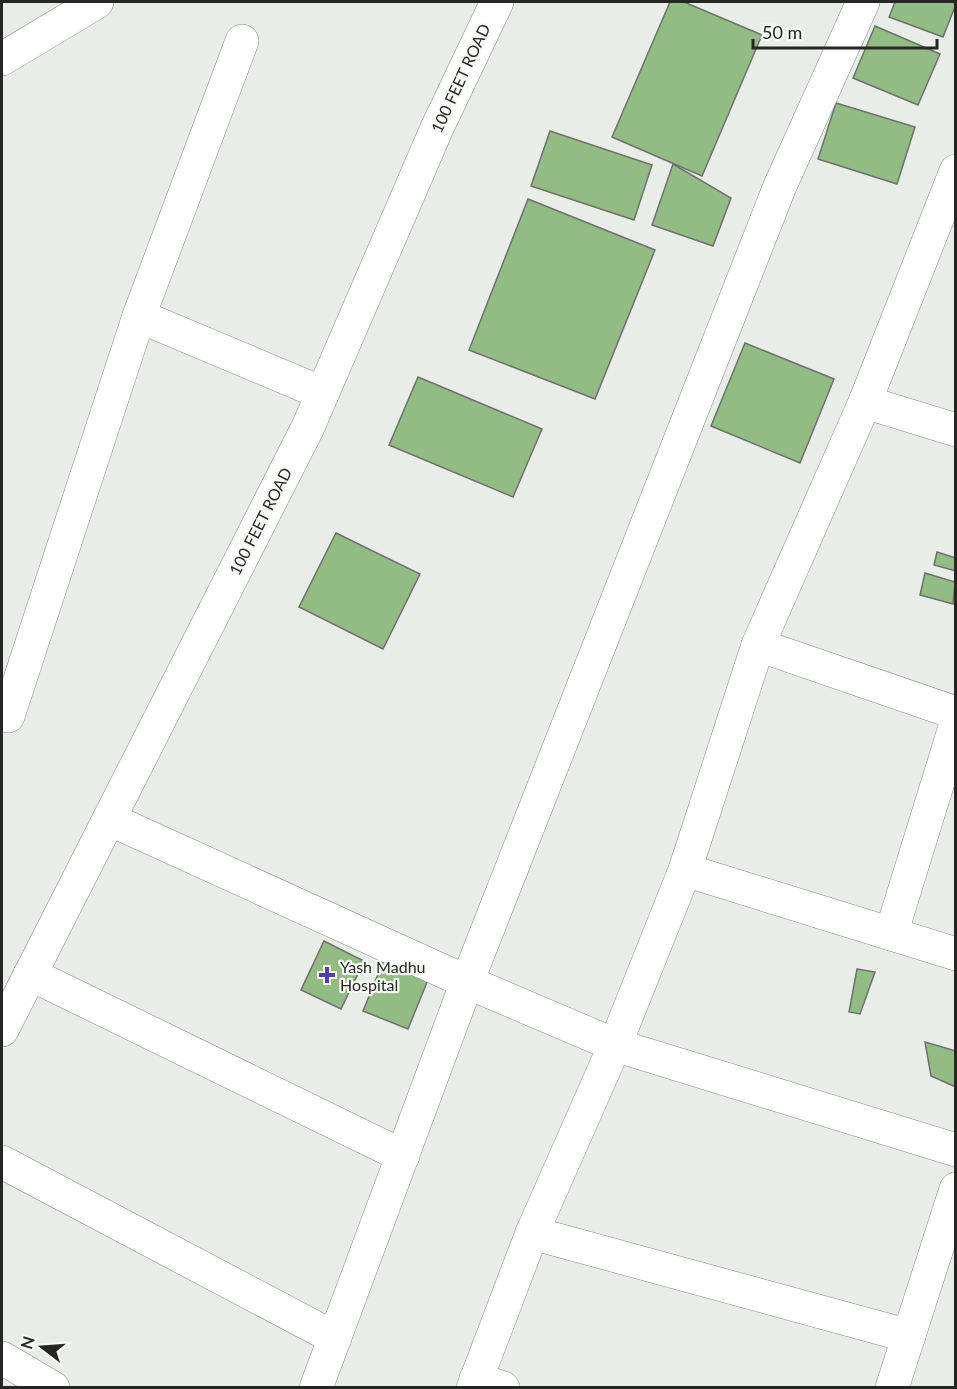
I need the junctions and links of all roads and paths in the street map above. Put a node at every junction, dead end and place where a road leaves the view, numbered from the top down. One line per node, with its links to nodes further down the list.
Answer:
1 (97, 2): 5 (street)
2 (496, 2): 8 (street, 100 FEET ROAD)
3 (863, 2): 20 (street)
4 (242, 41): 7 (street)
5 (2, 59)
6 (955, 171): 9 (street)
7 (140, 316): 8 (street); 12 (street)
8 (322, 393): 15 (street, 100 FEET ROAD)
9 (865, 402): 10 (street); 11 (street)
10 (956, 430)
11 (758, 645): 13 (street); 16 (street)
12 (2, 712)
13 (956, 713)
14 (956, 724): 17 (street)
15 (110, 819): 19 (street, 100 FEET ROAD); 20 (street)
16 (685, 870): 17 (street); 22 (street)
17 (891, 934): 18 (street)
18 (956, 954)
19 (30, 974): 21 (street, 100 FEET ROAD); 24 (street)
20 (467, 982): 22 (street); 24 (street)
21 (2, 1030)
22 (615, 1045): 23 (street); 27 (street)
23 (956, 1150)
24 (403, 1155): 29 (street)
25 (2, 1162): 29 (street)
26 (956, 1189): 28 (street)
27 (532, 1233): 28 (street); 31 (street)
28 (909, 1336): 34 (street)
29 (334, 1338): 33 (street)
30 (2, 1358): 32 (street)
31 (484, 1385)
32 (53, 1388)
33 (316, 1388)
34 (892, 1388)

